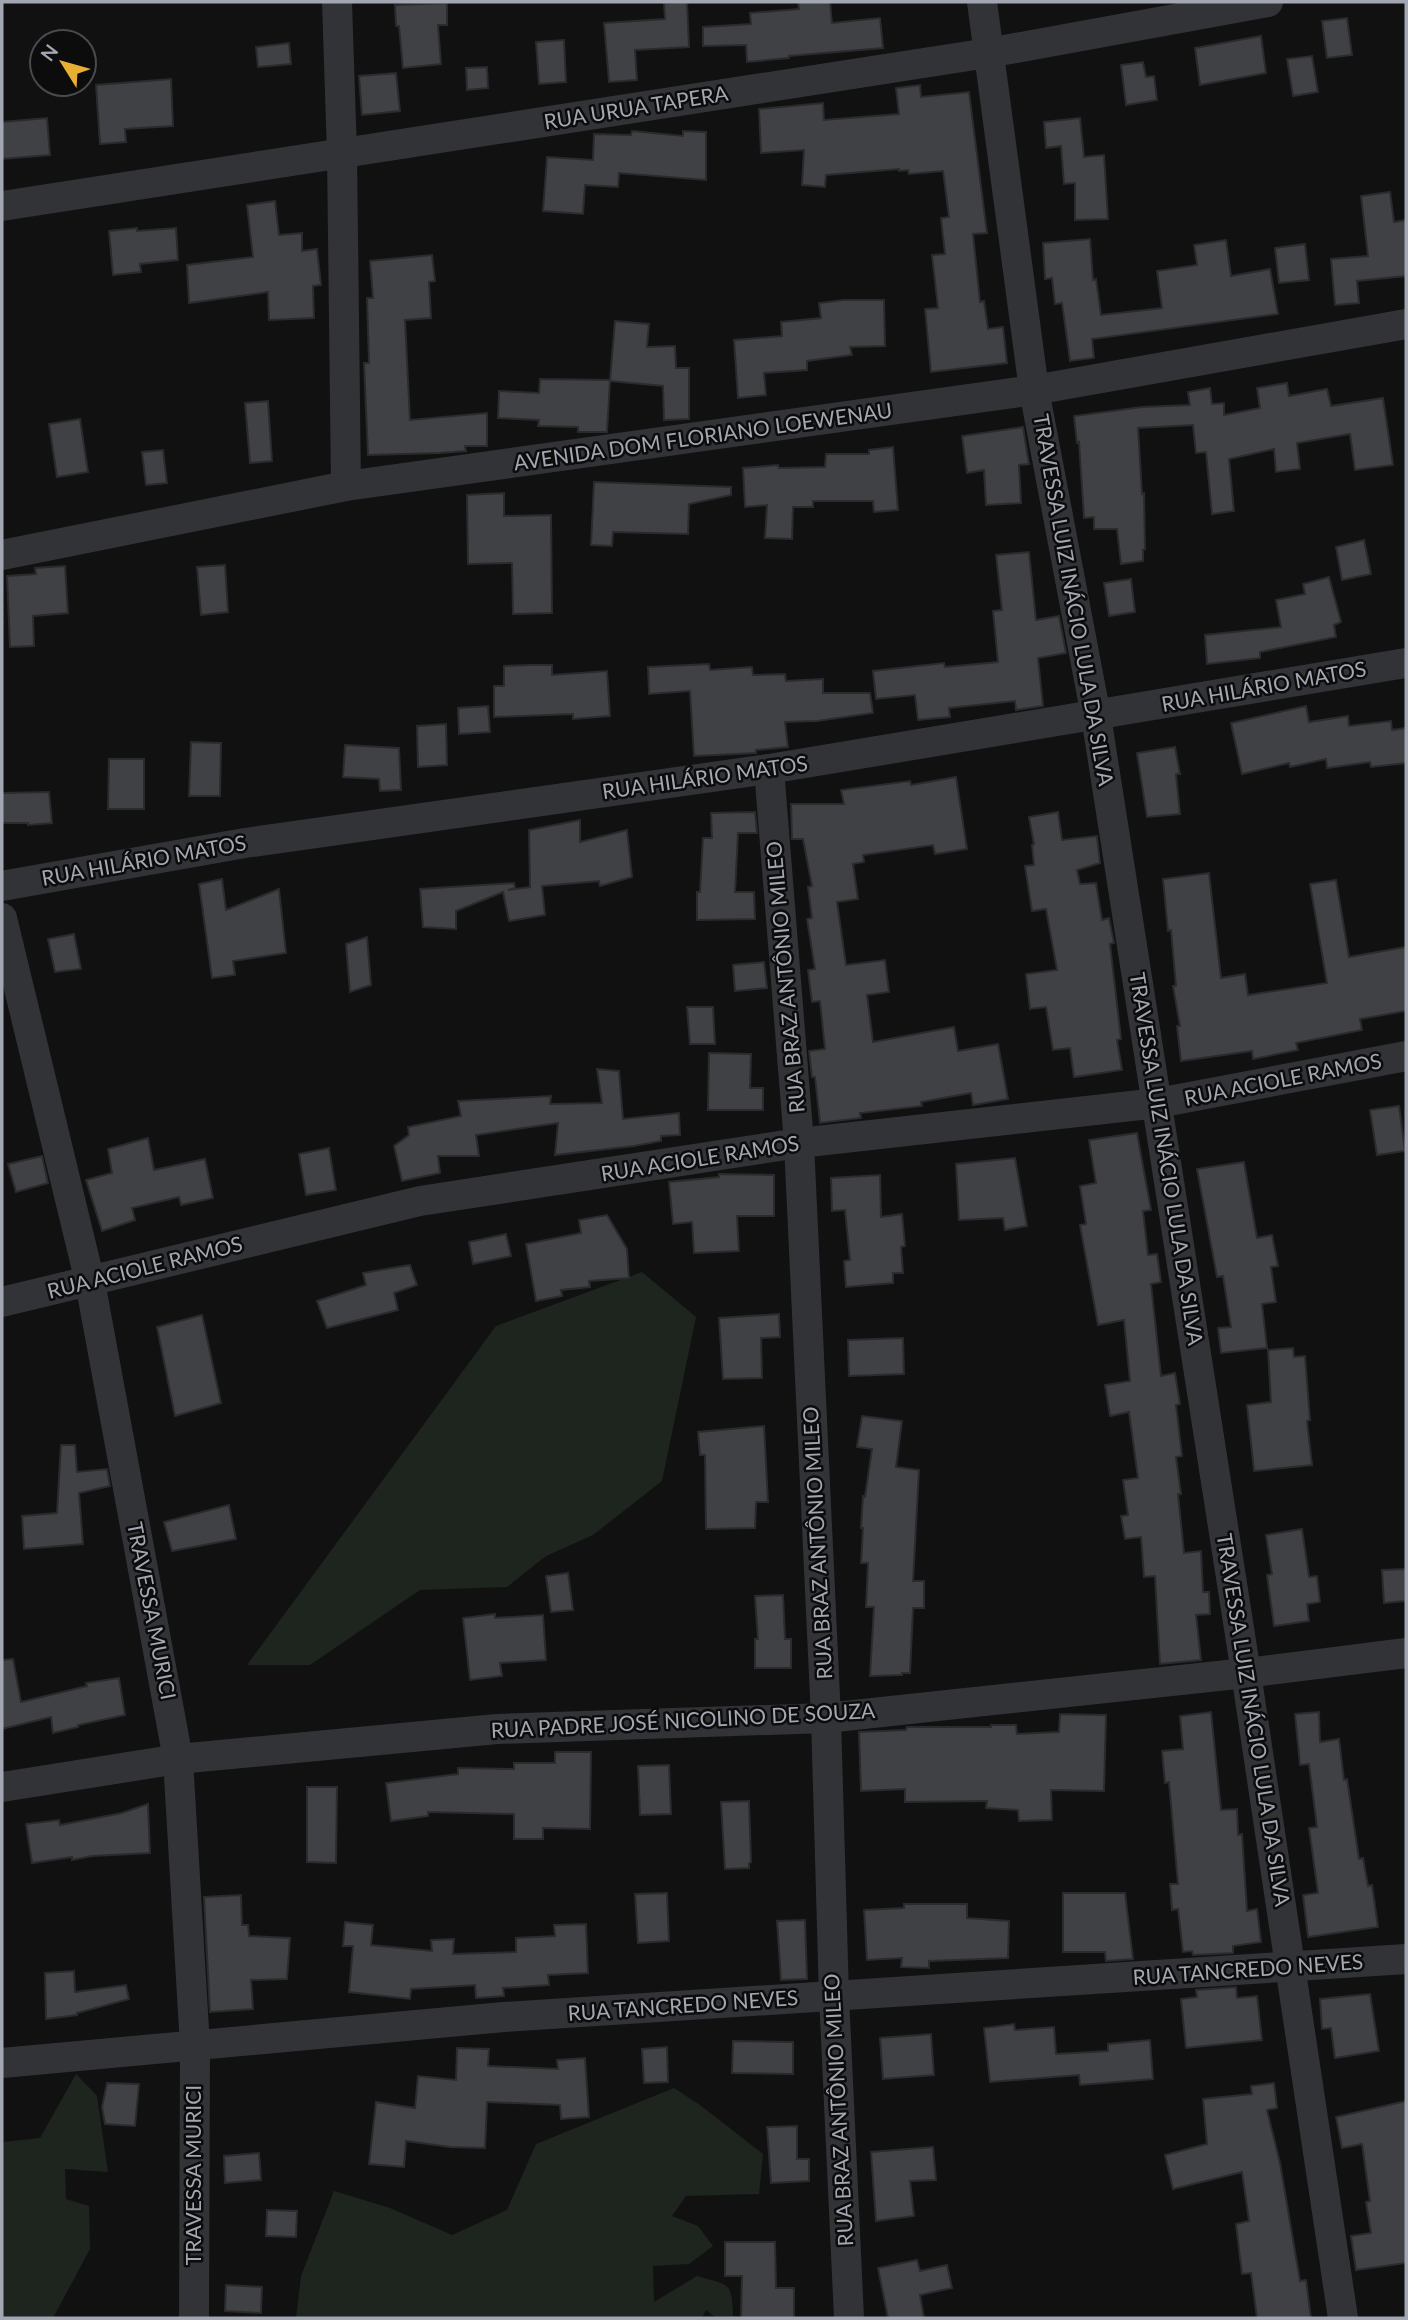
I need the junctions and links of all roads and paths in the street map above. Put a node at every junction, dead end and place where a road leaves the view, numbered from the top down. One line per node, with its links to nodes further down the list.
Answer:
1 (337, 2): 5 (street)
2 (982, 2): 4 (street, TRAVESSA LUIZ INÁCIO LULA DA SILVA)
3 (1269, 2): 4 (street, RUA URUA TAPERA)
4 (988, 53): 5 (street, RUA URUA TAPERA); 8 (street, TRAVESSA LUIZ INÁCIO LULA DA SILVA)
5 (342, 154): 6 (street, RUA URUA TAPERA); 9 (street)
6 (2, 206)
7 (1406, 324): 8 (street, AVENIDA DOM FLORIANO LOEWENAU)
8 (1034, 390): 9 (street, AVENIDA DOM FLORIANO LOEWENAU); 12 (street, TRAVESSA LUIZ INÁCIO LULA DA SILVA)
9 (346, 486): 10 (street, AVENIDA DOM FLORIANO LOEWENAU)
10 (2, 555)
11 (1406, 663): 12 (street, RUA HILÁRIO MATOS)
12 (1096, 716): 13 (street, RUA HILÁRIO MATOS); 17 (street, TRAVESSA LUIZ INÁCIO LULA DA SILVA)
13 (769, 769): 14 (street, RUA HILÁRIO MATOS); 18 (street, RUA BRAZ ANTÔNIO MILEO)
14 (2, 886)
15 (2, 918): 19 (street, TRAVESSA MURICI)
16 (1406, 1056): 17 (street, RUA ACIOLE RAMOS)
17 (1158, 1103): 18 (street, RUA ACIOLE RAMOS); 22 (street, TRAVESSA LUIZ INÁCIO LULA DA SILVA)
18 (799, 1143): 19 (street, RUA ACIOLE RAMOS); 23 (street, RUA BRAZ ANTÔNIO MILEO)
19 (90, 1282): 20 (street, RUA ACIOLE RAMOS); 24 (street, TRAVESSA MURICI)
20 (2, 1302)
21 (1406, 1653): 22 (street, RUA PADRE JOSÉ NICOLINO DE SOUZA)
22 (1246, 1673): 23 (street, RUA PADRE JOSÉ NICOLINO DE SOUZA); 27 (street, TRAVESSA LUIZ INÁCIO LULA DA SILVA)
23 (825, 1718): 24 (street, RUA PADRE JOSÉ NICOLINO DE SOUZA); 28 (street, RUA BRAZ ANTÔNIO MILEO)
24 (178, 1759): 25 (street, RUA PADRE JOSÉ NICOLINO DE SOUZA); 29 (street, TRAVESSA MURICI)
25 (2, 1787)
26 (1406, 1959): 27 (street, RUA TANCREDO NEVES)
27 (1291, 1968): 28 (street, RUA TANCREDO NEVES); 33 (street, TRAVESSA LUIZ INÁCIO LULA DA SILVA)
28 (834, 1996): 29 (street, RUA TANCREDO NEVES); 32 (street, RUA BRAZ ANTÔNIO MILEO)
29 (195, 2046): 30 (street, RUA TANCREDO NEVES); 31 (street, TRAVESSA MURICI)
30 (2, 2063)
31 (194, 2318)
32 (849, 2318)
33 (1343, 2318)

